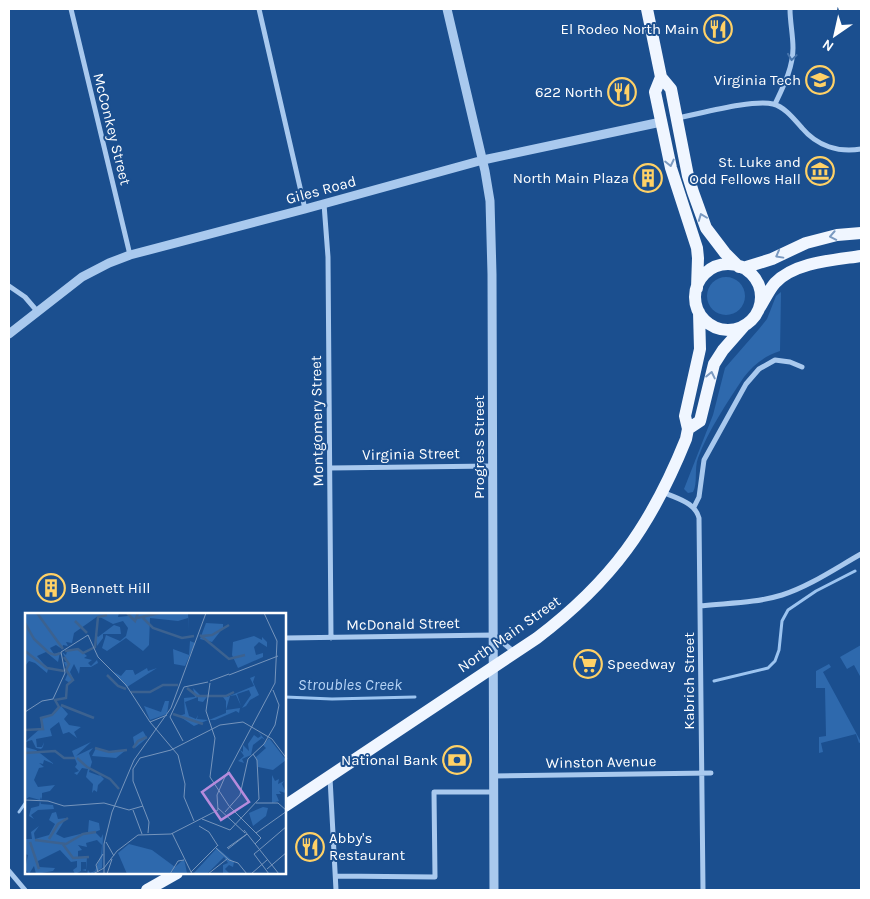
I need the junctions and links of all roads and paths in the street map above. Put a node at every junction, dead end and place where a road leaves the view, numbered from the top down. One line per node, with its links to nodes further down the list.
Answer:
1 (71, 9): 16 (street, McConkey Street)
2 (259, 9): 14 (street)
3 (447, 9): 12 (street, Progress Street)
4 (646, 9): 6 (main road)
5 (790, 9): 7 (street, one-way to 7)
6 (661, 78): 8 (main road); 9 (main road)
7 (775, 104): 8 (street); 11 (street)
8 (676, 118): 10 (main road)
9 (661, 122): 10 (main road); 12 (street, Giles Road); 20 (main road, one-way to 20)
10 (682, 144): 18 (main road, one-way to 10)
11 (861, 149)
12 (483, 160): 13 (street, Giles Road); 28 (street, Progress Street)
13 (324, 204): 14 (street, Giles Road); 29 (street, Montgomery Street)
14 (305, 209): 16 (street, Giles Road)
15 (861, 233): 18 (main road, one-way to 18)
16 (130, 255): 21 (street, Giles Road)
17 (861, 256): 22 (main road)
18 (741, 267): 20 (main road); 22 (main road)
19 (9, 286): 21 (street)
20 (696, 288): 23 (main road)
21 (38, 311): 25 (street, Giles Road)
22 (758, 311): 24 (main road)
23 (699, 312): 24 (main road); 27 (main road, North Main Street)
24 (744, 326): 27 (main road, North Main Street, one-way to 24)
25 (9, 334)
26 (802, 367): 31 (street)
27 (688, 429): 30 (main road, North Main Street)
28 (493, 466): 29 (street, Virginia Street); 34 (street, Progress Street)
29 (330, 468): 36 (street, Montgomery Street)
30 (663, 492): 31 (street); 37 (main road, North Main Street)
31 (694, 507): 33 (street, Kabrich Street)
32 (861, 554): 33 (street)
33 (701, 606): 39 (street, Kabrich Street)
34 (494, 635): 36 (street, McDonald Street); 37 (street); 38 (street, Progress Street)
35 (286, 638): 36 (street, McDonald Street)
36 (331, 638)
37 (515, 652): 38 (main road, North Main Street)
38 (493, 666): 41 (main road, North Main Street); 42 (street, Progress Street)
39 (702, 773): 40 (street, Winston Avenue); 42 (street, Winston Avenue); 52 (street, Kabrich Street)
40 (710, 773)
41 (330, 776): 44 (main road, North Main Street); 47 (street)
42 (493, 776): 43 (street, Progress Street)
43 (493, 792): 47 (street); 51 (street, Progress Street)
44 (286, 805)
45 (9, 871): 48 (street)
46 (175, 874): 49 (main road)
47 (336, 876): 50 (street)
48 (25, 890)
49 (147, 890)
50 (336, 890)
51 (494, 890)
52 (703, 890)

